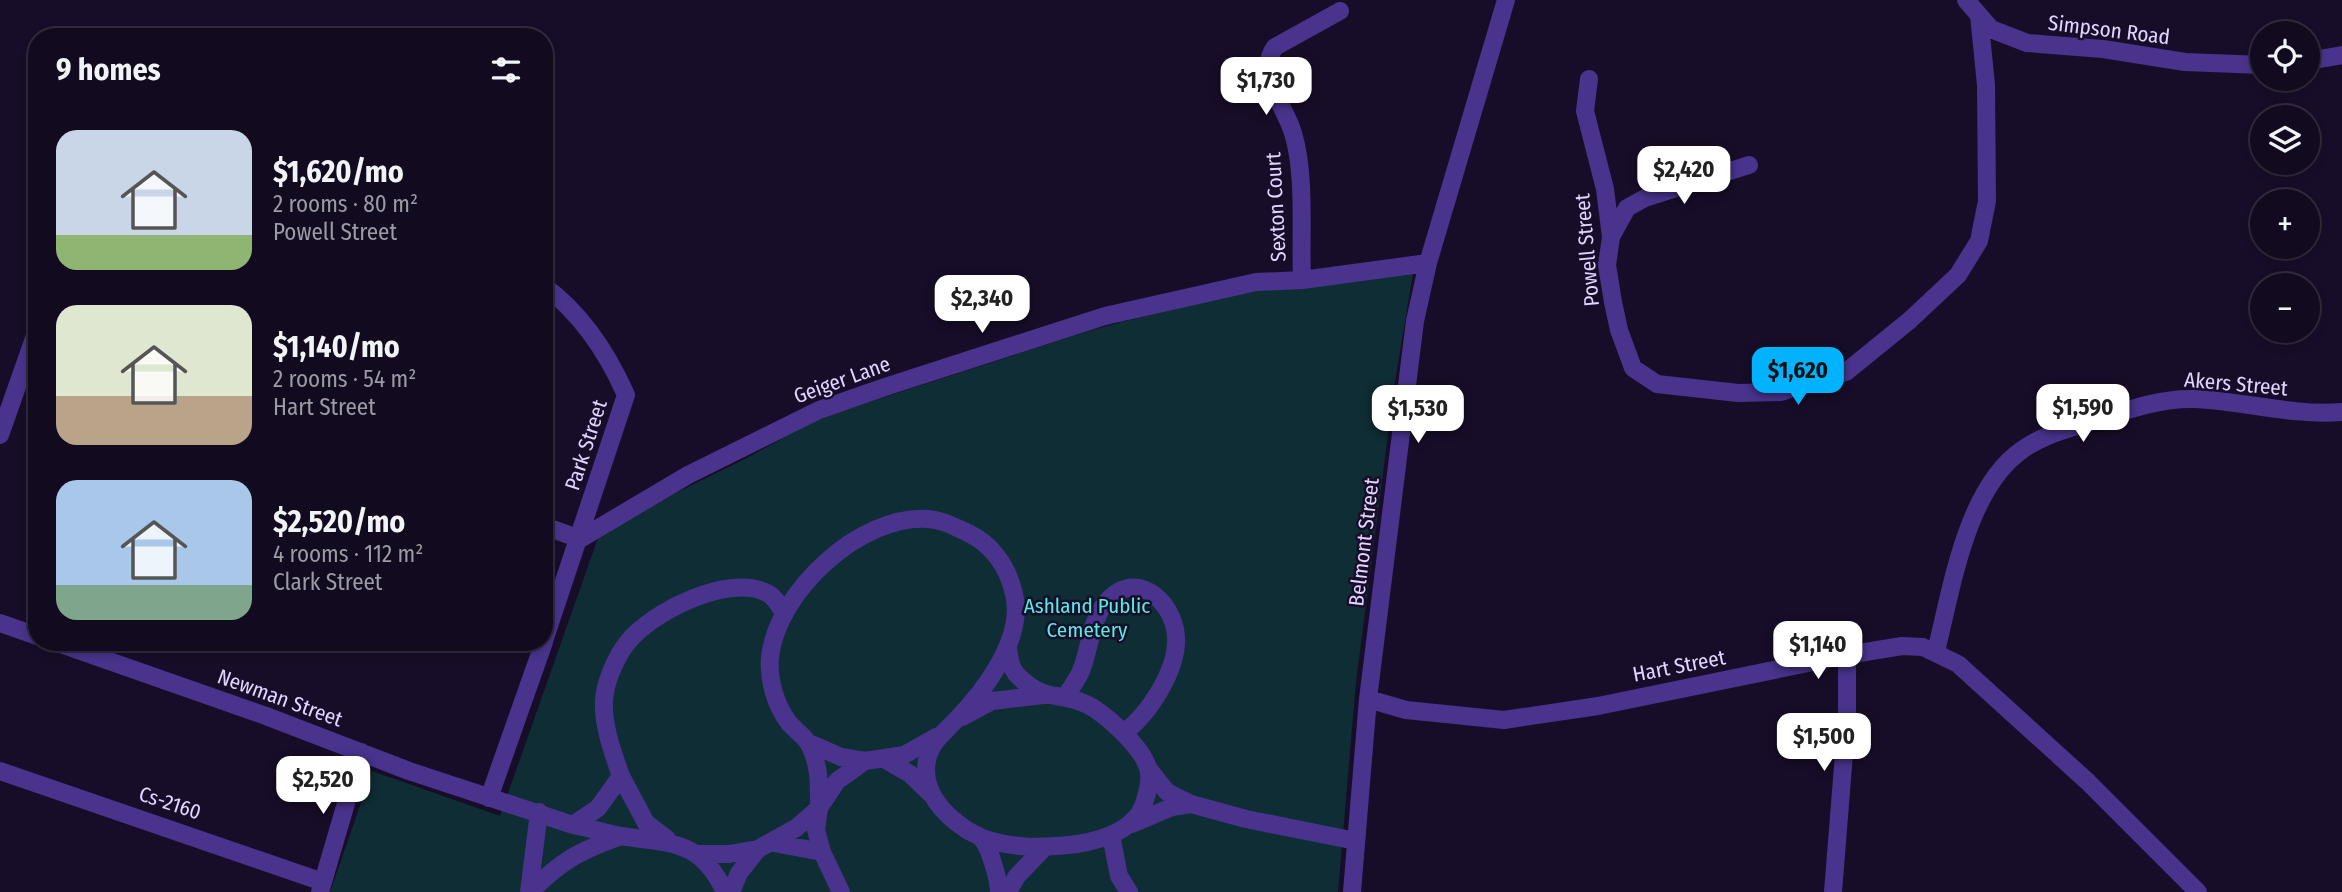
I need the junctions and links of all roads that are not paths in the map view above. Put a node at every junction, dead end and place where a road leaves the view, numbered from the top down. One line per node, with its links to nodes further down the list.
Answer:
1 (1506, 0): 11 (street, Belmont Street)
2 (1966, 0): 4 (street, Simpson Road)
3 (1340, 11): 12 (street, Sexton Court)
4 (1979, 15): 7 (street, Simpson Road); 10 (street, Powell Street)
5 (2342, 55): 6 (street)
6 (2320, 59)
7 (2250, 64)
8 (1589, 79): 10 (street, Powell Street)
9 (1749, 165): 10 (street)
10 (1611, 237)
11 (1428, 263): 12 (street, Geiger Lane); 32 (street, Belmont Street)
12 (1302, 280): 18 (street, Geiger Lane)
13 (553, 292): 18 (street, Park Street)
14 (28, 359): 16 (street)
15 (2342, 412): 28 (street, Akers Street)
16 (0, 435)
17 (553, 529): 18 (street)
18 (580, 539): 22 (street, Park Street)
19 (809, 577): 20 (street); 21 (street); 25 (street)
20 (767, 593): 21 (street); 42 (street)
21 (784, 614): 36 (street)
22 (553, 616)
23 (0, 623): 24 (street)
24 (28, 633)
25 (1008, 646): 30 (street); 33 (street)
26 (80, 651): 37 (street, Newman Street)
27 (540, 651): 44 (street, Park Street)
28 (1936, 651): 29 (street, Hart Street); 69 (street, Hart Street)
29 (1847, 655): 32 (street, Hart Street); 68 (street)
30 (1043, 695): 31 (street); 33 (street)
31 (1065, 698): 34 (street); 34 (street)
32 (1368, 699): 54 (street, Belmont Street)
33 (954, 722): 35 (street)
34 (1123, 733): 40 (street)
35 (936, 737): 38 (street); 43 (street)
36 (809, 743): 39 (street); 46 (street)
37 (361, 752): 44 (street, Newman Street); 59 (street)
38 (884, 759): 39 (street); 43 (street)
39 (865, 761): 46 (street)
40 (1148, 768): 45 (street); 48 (street)
41 (0, 771): 59 (street, Cs-2160)
42 (621, 776): 49 (street); 53 (street)
43 (932, 795): 52 (street)
44 (489, 798): 47 (street, Newman Street)
45 (1191, 804): 48 (street); 54 (street)
46 (819, 808): 55 (street); 57 (street)
47 (539, 812): 49 (street, Newman Street); 60 (street)
48 (1132, 824): 50 (street)
49 (573, 825): 51 (street, Newman Street)
50 (1111, 835): 56 (street); 66 (street)
51 (622, 836): 53 (street, Newman Street); 60 (street)
52 (982, 838): 56 (street); 64 (street)
53 (668, 840): 58 (street)
54 (1356, 841): 67 (street, Belmont Street)
55 (766, 846): 57 (street); 58 (street); 62 (street)
56 (1044, 848): 65 (street)
57 (822, 852): 63 (street)
58 (696, 854): 61 (street)
59 (322, 887)
60 (529, 892)
61 (724, 892)
62 (731, 892)
63 (841, 892)
64 (999, 892)
65 (1008, 892)
66 (1129, 892)
67 (1352, 892)
68 (1833, 892)
69 (2198, 892)

